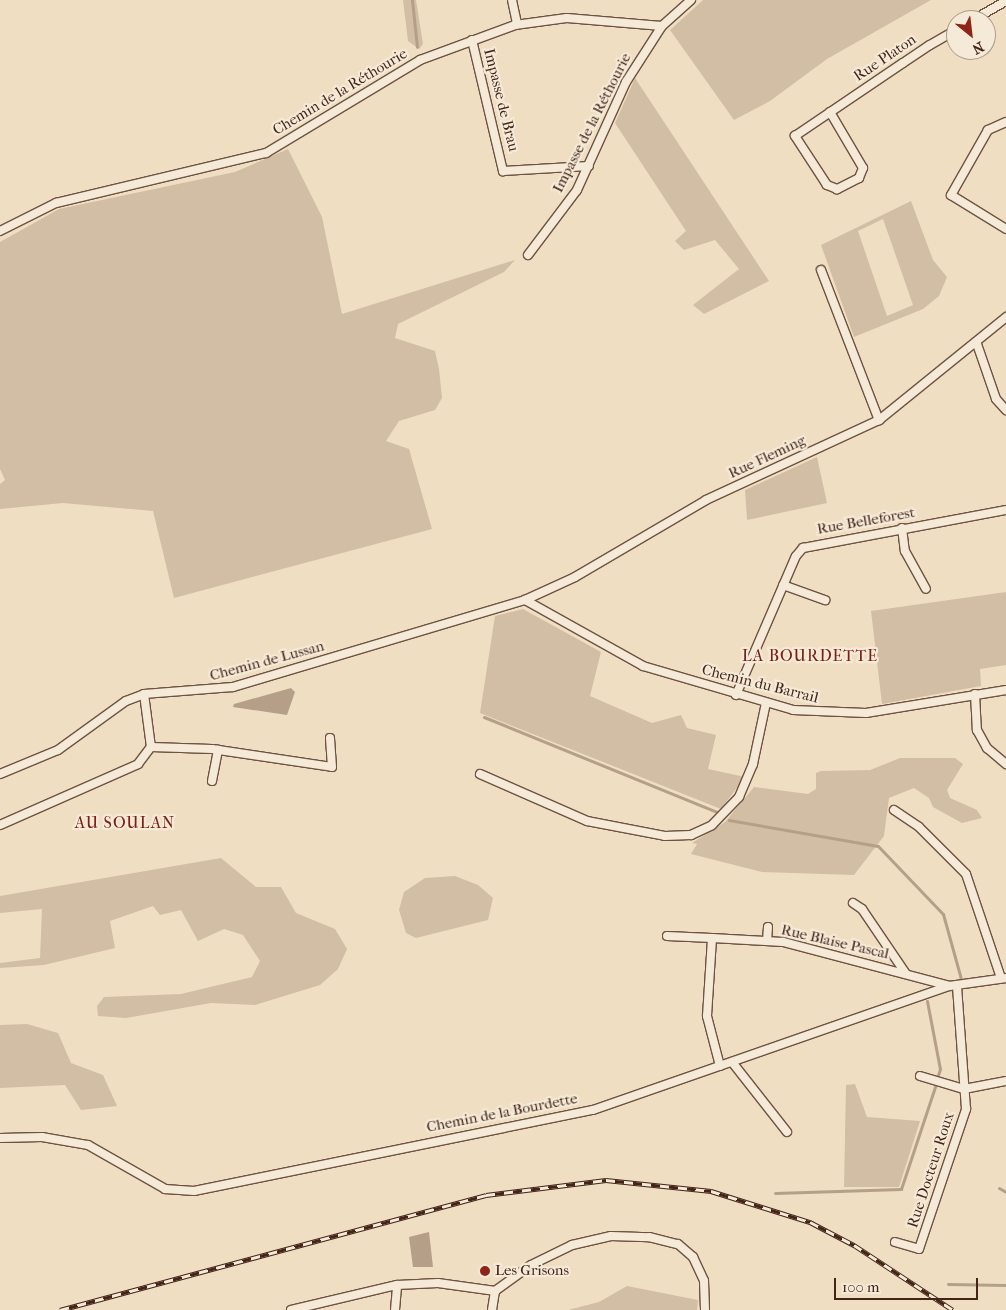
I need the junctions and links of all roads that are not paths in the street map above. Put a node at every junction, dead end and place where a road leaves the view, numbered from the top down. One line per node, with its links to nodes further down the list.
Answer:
1 (512, 0): 5 (street)
2 (691, 0): 6 (street)
3 (1006, 1): 4 (street)
4 (990, 10)
5 (517, 24): 6 (street, Chemin de la Réthourie); 8 (street, Chemin de la Réthourie)
6 (662, 26): 11 (street, Impasse de la Réthourie)
7 (946, 37): 9 (street, Rue Platon)
8 (472, 40): 11 (street, Impasse de Brau); 13 (street, Chemin de la Réthourie)
9 (830, 112): 9 (street, Rue Platon)
10 (1006, 122): 12 (street)
11 (589, 166): 14 (street, Impasse de la Réthourie)
12 (1006, 228)
13 (0, 232)
14 (528, 255)
15 (821, 270): 19 (street)
16 (1006, 317): 17 (street, Rue Fleming)
17 (977, 344): 18 (street); 19 (street, Rue Fleming)
18 (1006, 410)
19 (879, 420): 24 (street, Rue Fleming)
20 (1006, 510): 21 (street, Rue Belleforest)
21 (902, 528): 22 (street, Rue Belleforest); 23 (street)
22 (784, 585): 25 (street); 29 (street, Rue Belleforest)
23 (926, 589)
24 (525, 600): 27 (street, Chemin de Lussan); 29 (street, Chemin du Barrail)
25 (826, 600)
26 (1006, 690): 28 (street, Chemin du Barrail)
27 (144, 694): 32 (street); 35 (street, Chemin de Lussan)
28 (975, 694): 30 (street, Chemin du Barrail); 34 (street)
29 (736, 695): 30 (street, Chemin du Barrail)
30 (766, 703): 36 (street)
31 (330, 738): 33 (street)
32 (151, 748): 33 (street); 39 (street)
33 (218, 750): 37 (street)
34 (1006, 764)
35 (0, 774)
36 (480, 774)
37 (212, 781)
38 (894, 810): 46 (street)
39 (0, 825)
40 (853, 903): 45 (street)
41 (768, 927): 44 (street)
42 (667, 936): 43 (street, Rue Blaise Pascal)
43 (712, 938): 44 (street, Rue Blaise Pascal); 49 (street)
44 (767, 941): 45 (street, Rue Blaise Pascal)
45 (906, 974): 47 (street, Rue Blaise Pascal)
46 (1003, 978): 47 (street, Chemin de la Bourdette)
47 (953, 985): 48 (street, Chemin de la Bourdette); 52 (street, Rue Docteur Roux)
48 (732, 1062): 49 (street, Chemin de la Bourdette); 53 (street)
49 (720, 1066): 54 (street, Chemin de la Bourdette)
50 (920, 1076): 52 (street)
51 (1006, 1081): 52 (street)
52 (964, 1088): 55 (street, Rue Docteur Roux)
53 (787, 1132)
54 (0, 1138)
55 (895, 1242)
56 (397, 1285): 57 (street); 58 (street); 59 (street)
57 (494, 1291): 60 (street); 61 (street)
58 (291, 1310)
59 (395, 1310)
60 (492, 1310)
61 (705, 1310)

